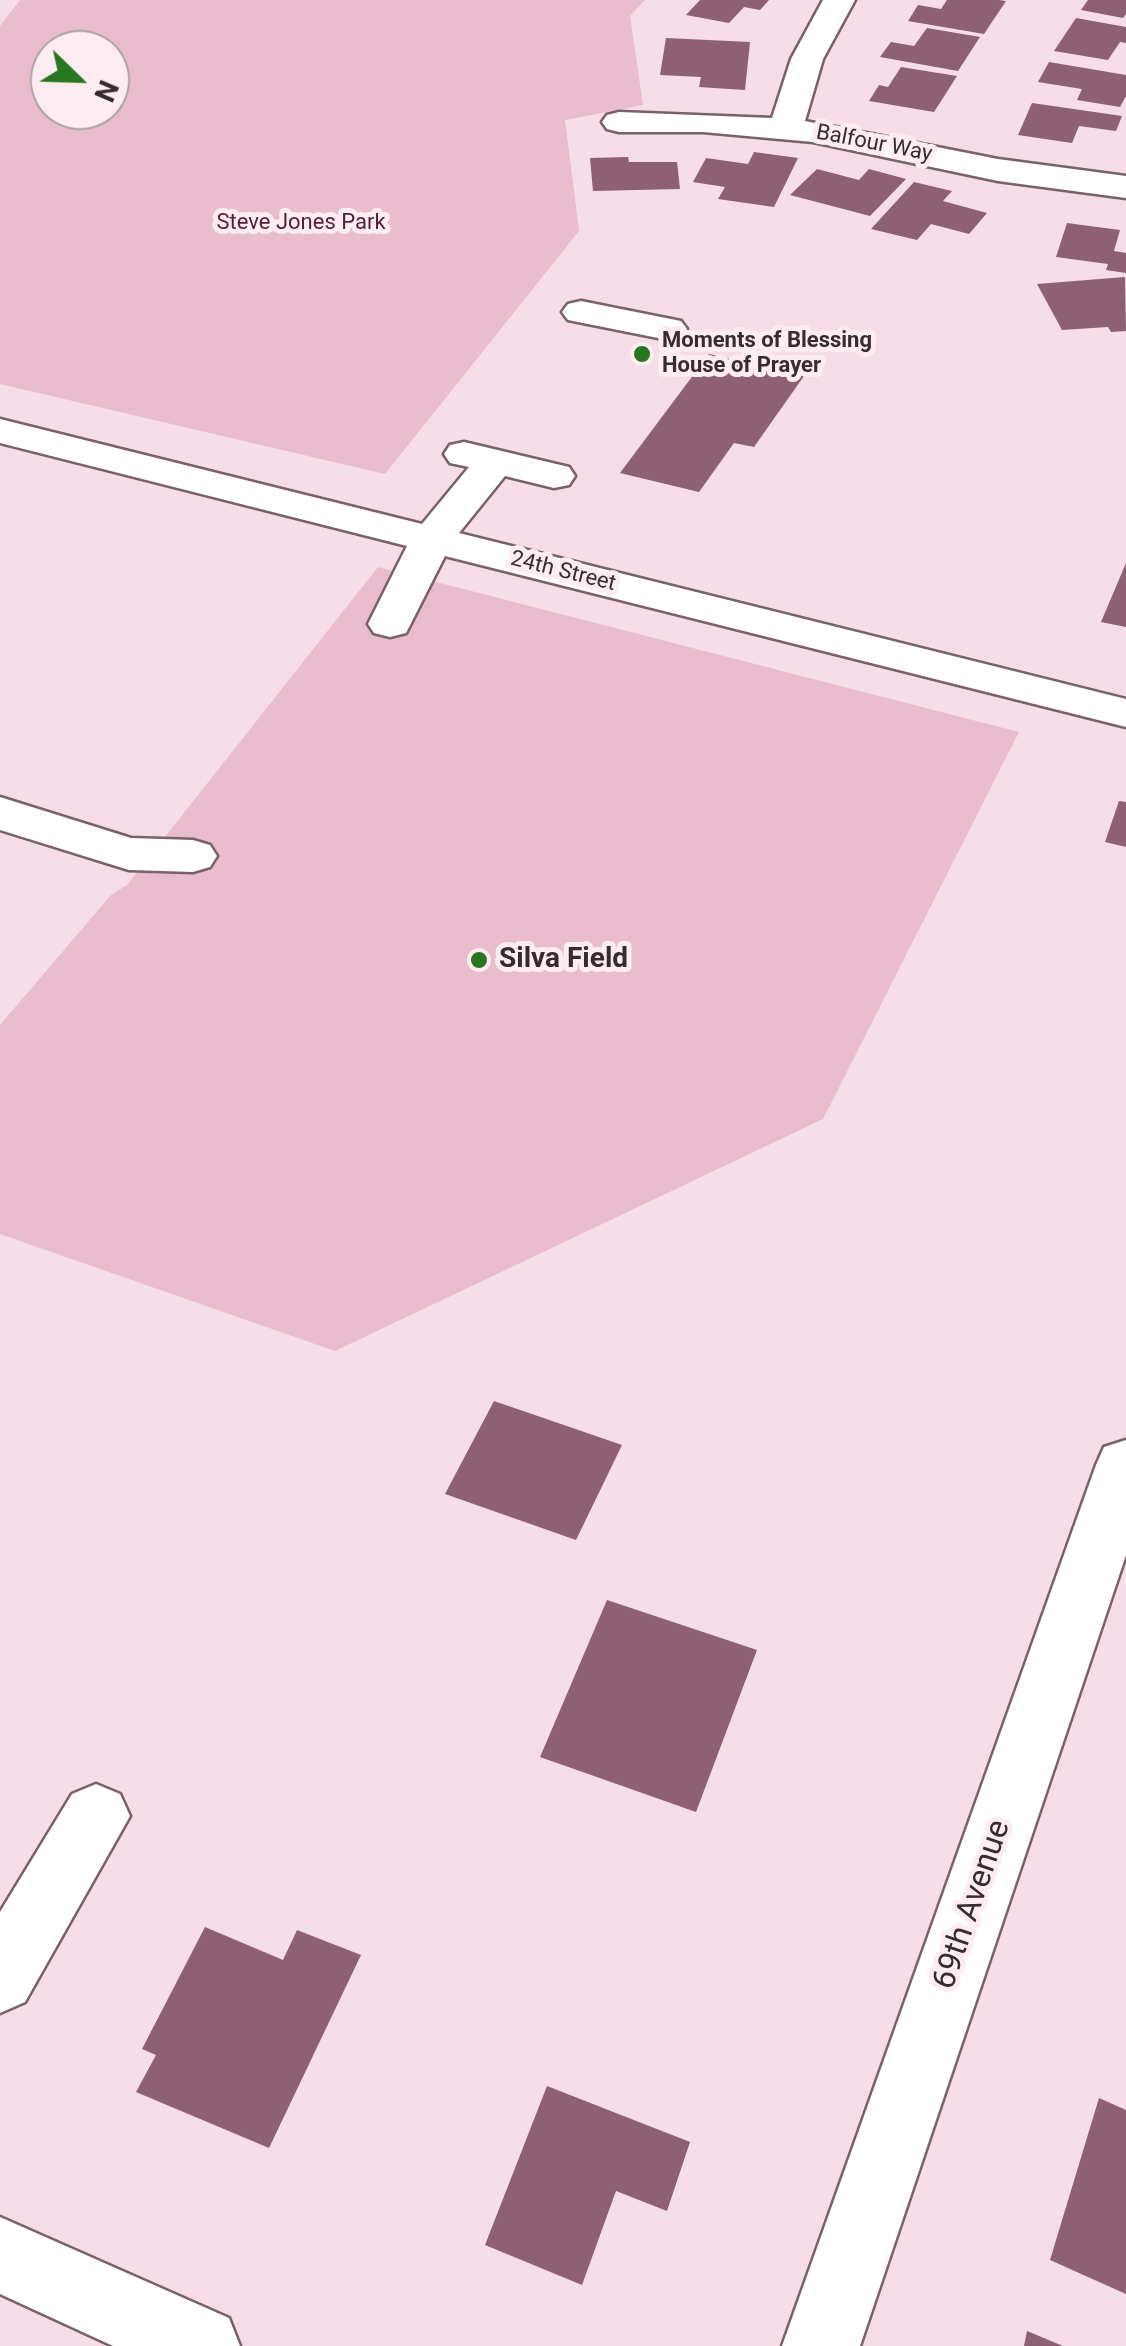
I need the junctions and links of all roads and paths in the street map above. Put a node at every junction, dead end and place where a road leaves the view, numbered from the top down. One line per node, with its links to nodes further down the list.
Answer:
1 (839, 0): 3 (street)
2 (619, 122): 3 (street, Balfour Way)
3 (786, 128): 4 (street, Balfour Way)
4 (1126, 188)
5 (582, 312): 6 (street)
6 (668, 330)
7 (0, 432): 9 (street, 24th Street)
8 (554, 476): 9 (street)
9 (432, 540): 10 (street); 11 (street, 24th Street)
10 (390, 624)
11 (1126, 713)
12 (0, 814): 13 (street)
13 (194, 856)
14 (1126, 1465): 19 (street, 69th Avenue)
15 (96, 1816): 16 (street)
16 (0, 1978)
17 (0, 2255): 18 (street)
18 (201, 2346)
19 (821, 2346)

